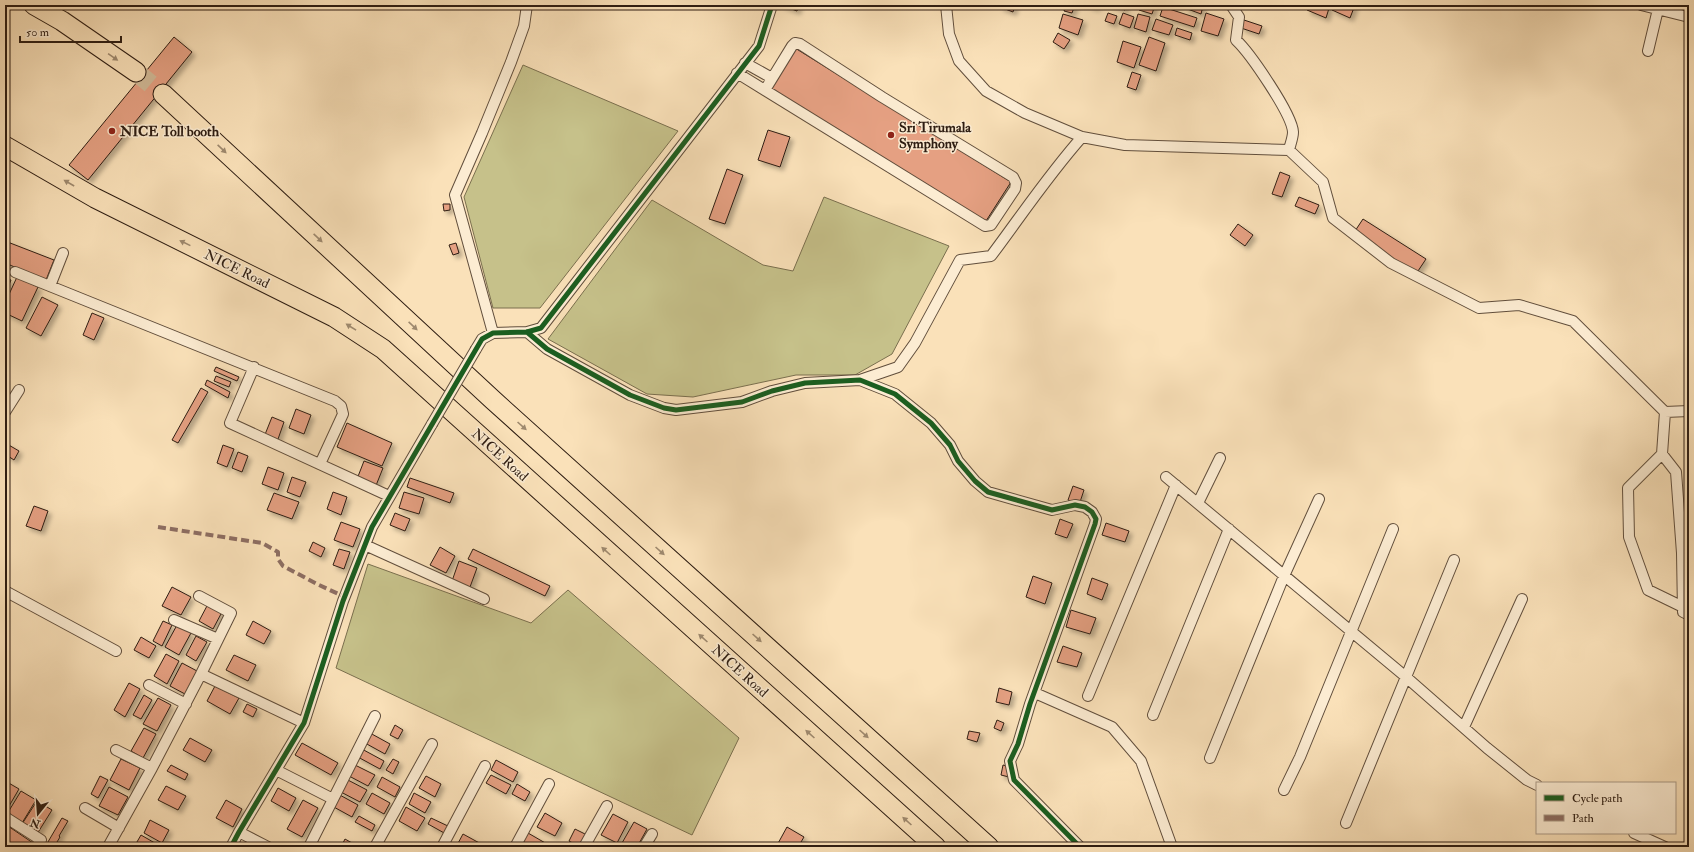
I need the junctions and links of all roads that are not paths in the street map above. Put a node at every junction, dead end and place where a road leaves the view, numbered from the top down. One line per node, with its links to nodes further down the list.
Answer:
1 (34, 5): 11 (highway, one-way to 11)
2 (527, 5): 23 (street)
3 (772, 5): 10 (street)
4 (946, 5): 16 (street)
5 (1231, 5): 18 (street)
6 (1641, 5): 7 (street)
7 (1658, 7): 8 (street); 9 (street)
8 (1689, 17)
9 (1648, 51)
10 (745, 63): 12 (street); 13 (street)
11 (136, 72)
12 (737, 73): 14 (street); 22 (street)
13 (772, 78): 14 (street); 14 (street)
14 (766, 90)
15 (163, 94): 91 (highway, one-way to 91)
16 (1082, 137): 18 (street); 25 (street)
17 (5, 146): 90 (highway, NICE Road, one-way to 17)
18 (1288, 150): 29 (street)
19 (63, 253): 21 (street)
20 (15, 272): 21 (street)
21 (50, 286): 24 (street)
22 (527, 332): 23 (street); 25 (street)
23 (493, 333): 35 (street, bridge)
24 (254, 367): 32 (street); 32 (street)
25 (860, 380): 55 (street)
26 (19, 390): 28 (street)
27 (1689, 411): 29 (street)
28 (5, 412)
29 (1665, 412): 30 (street)
30 (1662, 454): 47 (street); 47 (street)
31 (1220, 458): 37 (street)
32 (320, 464): 35 (street)
33 (1166, 477): 34 (street)
34 (1176, 485): 37 (street); 56 (street)
35 (389, 496): 40 (street)
36 (1319, 498): 42 (street)
37 (1198, 503): 38 (street)
38 (1229, 529): 42 (street); 58 (street)
39 (1393, 529): 49 (street)
40 (365, 545): 45 (street); 60 (street)
41 (1454, 560): 53 (street)
42 (1284, 576): 49 (street); 64 (street)
43 (5, 591): 51 (street)
44 (199, 596): 50 (street)
45 (484, 599)
46 (1522, 599): 61 (street)
47 (1686, 611)
48 (174, 620): 50 (street)
49 (1351, 631): 53 (street); 70 (street)
50 (218, 639): 52 (street)
51 (116, 651)
52 (201, 674): 57 (street); 60 (street)
53 (1406, 677): 61 (street); 75 (street)
54 (149, 685): 57 (street)
55 (1035, 693): 92 (street); 93 (street)
56 (1088, 696)
57 (186, 704): 66 (street)
58 (1153, 715)
59 (375, 716): 71 (street)
60 (304, 723): 67 (street)
61 (1464, 727): 69 (street)
62 (432, 744): 85 (street)
63 (116, 750): 66 (street)
64 (1210, 758)
65 (485, 766): 86 (street)
66 (152, 768): 76 (street)
67 (276, 770): 71 (street); 77 (street)
68 (548, 784): 87 (street)
69 (1536, 784)
70 (1284, 790)
71 (333, 799): 84 (street)
72 (607, 806): 88 (street)
73 (85, 808): 76 (street)
74 (5, 817): 80 (street)
75 (1346, 823)
76 (119, 828): 81 (street)
77 (239, 832): 82 (street); 83 (street)
78 (652, 834): 89 (street)
79 (1636, 834): 94 (street)
80 (36, 847)
81 (108, 847)
82 (232, 847)
83 (268, 847)
84 (309, 847)
85 (375, 847)
86 (442, 847)
87 (515, 847)
88 (584, 847)
89 (644, 847)
90 (936, 847)
91 (989, 847)
92 (1080, 847)
93 (1172, 847)
94 (1665, 847)

